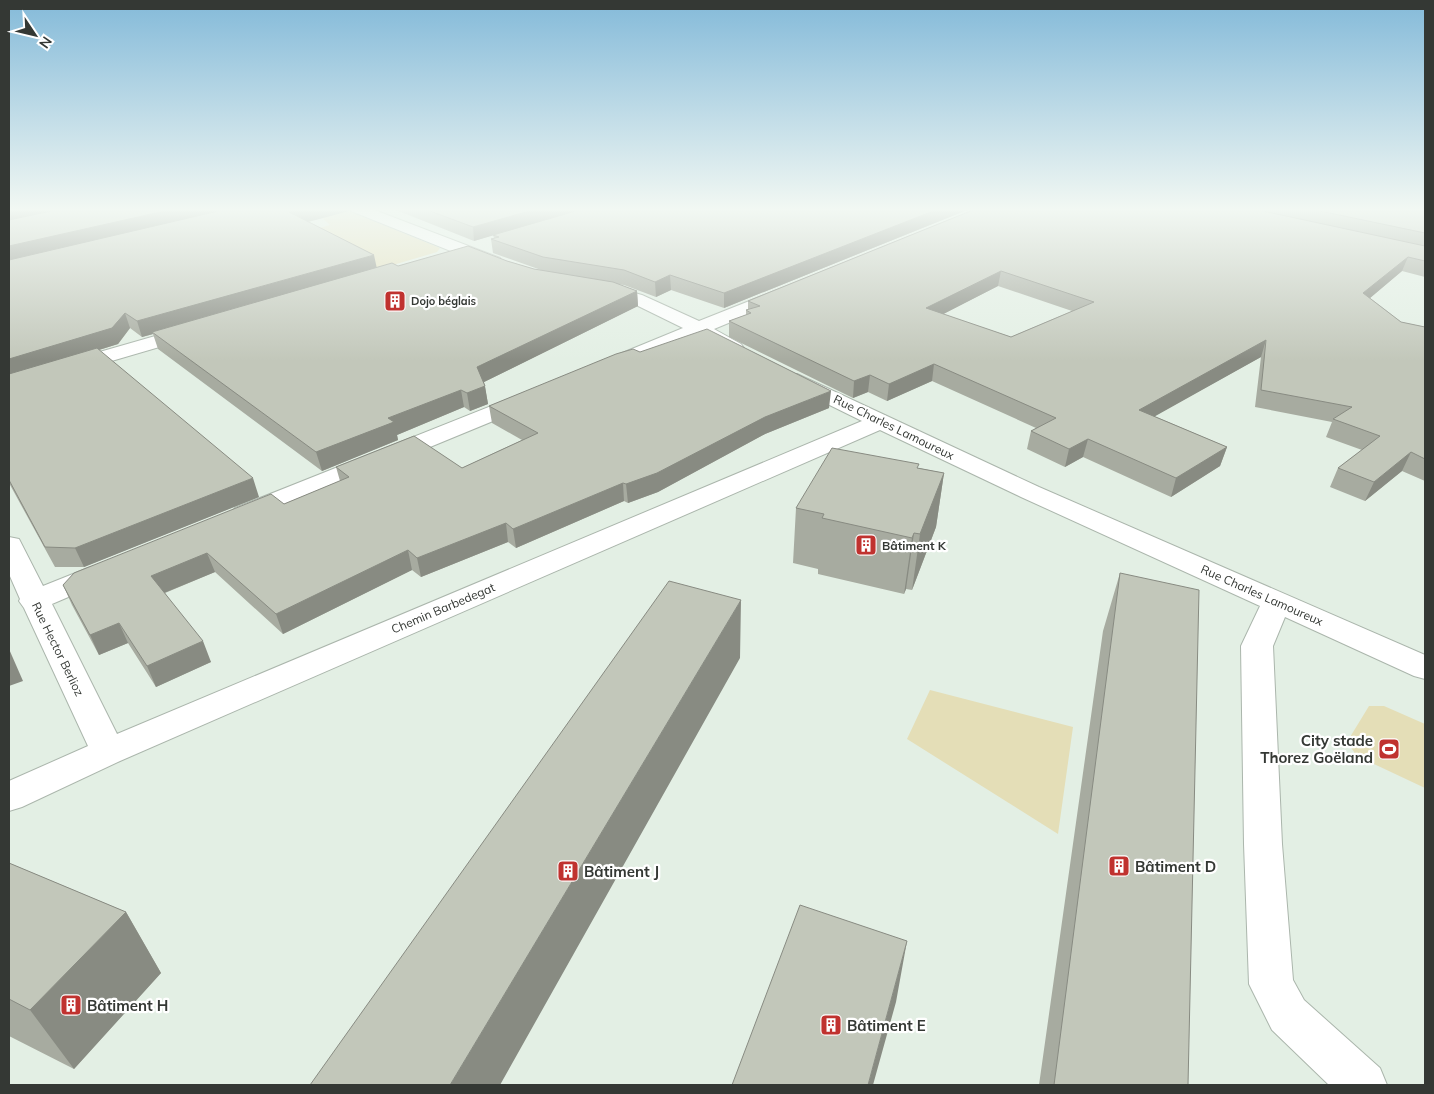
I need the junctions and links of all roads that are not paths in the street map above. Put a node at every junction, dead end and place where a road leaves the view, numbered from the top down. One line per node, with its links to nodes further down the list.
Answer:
1 (486, 259): 2 (street)
2 (515, 270)
3 (582, 286): 6 (street)
4 (798, 288): 6 (street)
5 (204, 328): 10 (street)
6 (697, 330): 7 (street); 9 (street)
7 (749, 356)
8 (775, 369): 12 (street, Rue Charles Lamoureux)
9 (596, 371)
10 (9, 385)
11 (541, 393): 13 (street)
12 (879, 422): 17 (street, Rue Charles Lamoureux); 19 (street, Chemin Barbedegat)
13 (226, 522)
14 (9, 545): 16 (street, Rue Hector Berlioz)
15 (116, 567): 16 (street)
16 (34, 601): 19 (street, Rue Hector Berlioz)
17 (1277, 602): 18 (street, Rue Charles Lamoureux); 21 (street)
18 (1425, 668)
19 (108, 752): 20 (street, Chemin Barbedegat)
20 (9, 797)
21 (1349, 1071)

